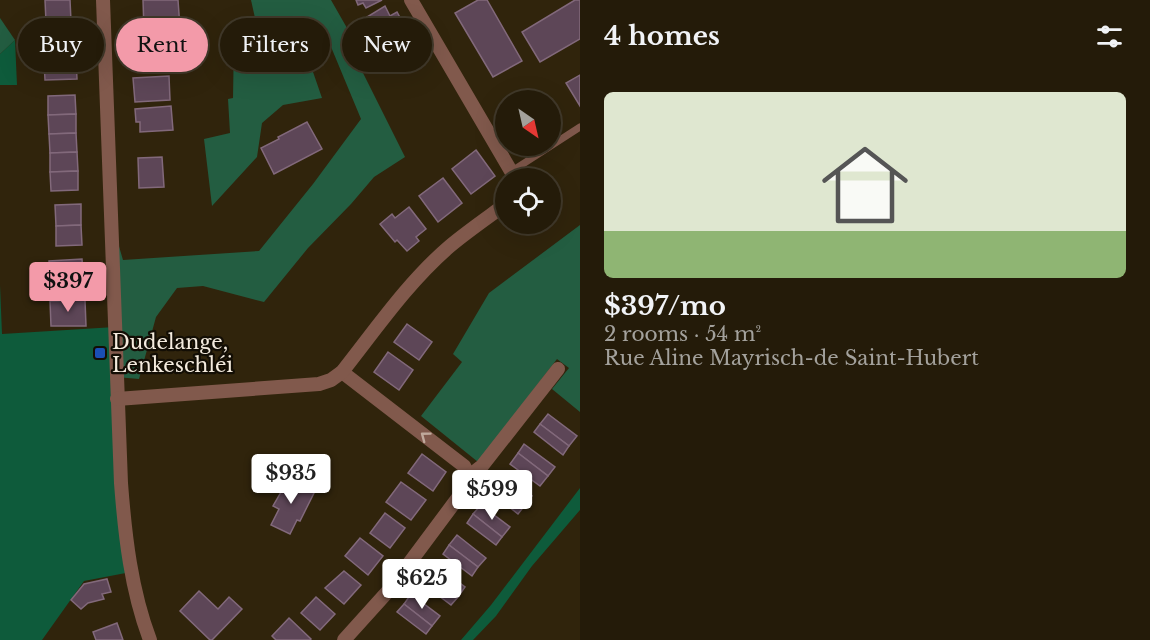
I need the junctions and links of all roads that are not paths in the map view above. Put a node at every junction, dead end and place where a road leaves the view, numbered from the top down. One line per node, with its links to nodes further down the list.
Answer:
1 (103, 0): 9 (street)
2 (411, 0): 4 (street)
3 (580, 127): 5 (lane)
4 (509, 168)
5 (523, 168)
6 (495, 212): 8 (street)
7 (558, 369): 10 (street)
8 (342, 372): 9 (street); 10 (street, one-way to 8)
9 (117, 399): 11 (street)
10 (470, 476): 12 (street)
11 (150, 640)
12 (344, 640)

